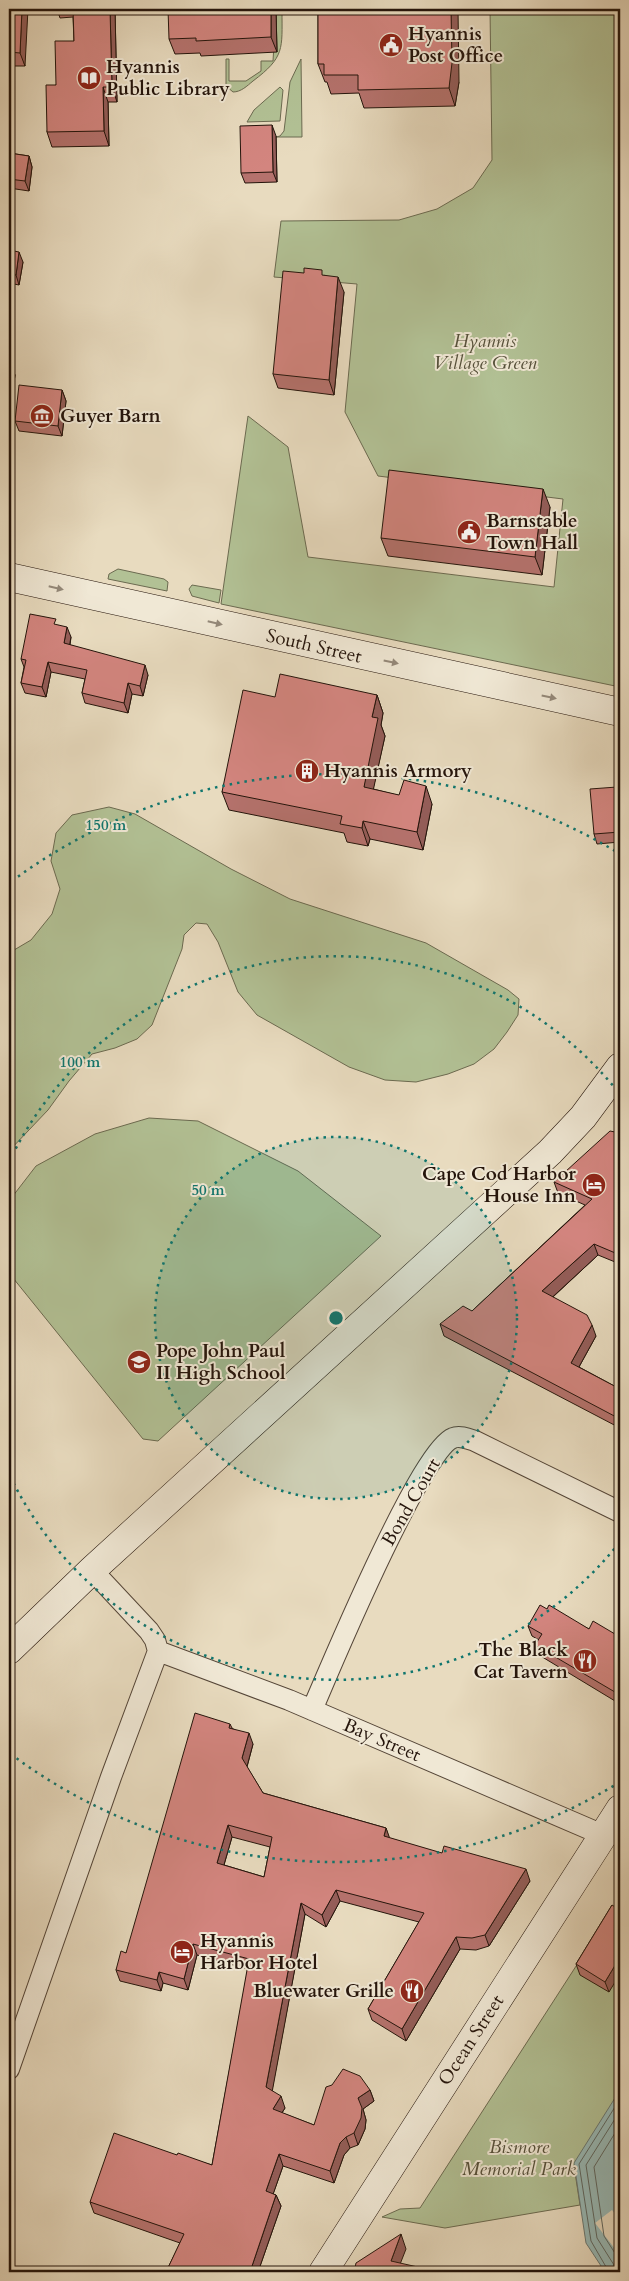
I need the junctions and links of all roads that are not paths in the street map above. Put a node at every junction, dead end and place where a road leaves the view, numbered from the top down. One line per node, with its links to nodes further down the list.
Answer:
1 (9, 578): 2 (main road, South Street, one-way to 2)
2 (620, 712)
3 (620, 1067): 5 (main road)
4 (620, 1512): 8 (street, Bond Court)
5 (92, 1570): 6 (main road); 7 (street)
6 (9, 1650)
7 (158, 1651): 8 (street, Bay Street); 11 (street)
8 (312, 1710): 10 (street, Bay Street)
9 (620, 1809): 10 (main road, Ocean Street)
10 (603, 1835): 12 (main road, Ocean Street)
11 (9, 2069)
12 (323, 2272)

